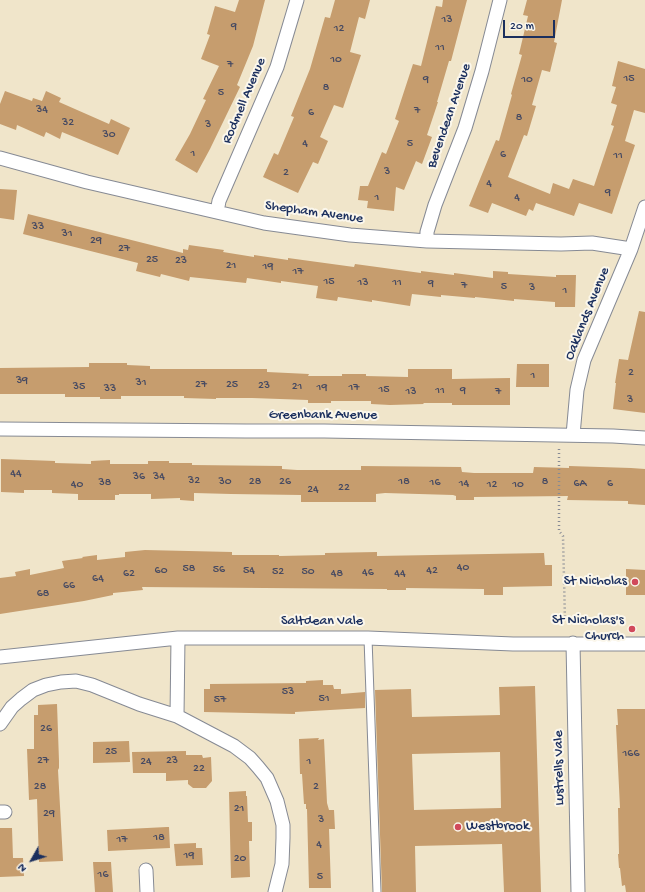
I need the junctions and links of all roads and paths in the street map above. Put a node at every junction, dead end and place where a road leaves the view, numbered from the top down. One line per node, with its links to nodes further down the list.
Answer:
1 (297, 0): 5 (street, Rodmell Avenue)
2 (500, 0): 6 (street, Bevendean Avenue)
3 (0, 158): 5 (street, Shepham Avenue)
4 (645, 207): 7 (street, Oaklands Avenue)
5 (217, 212): 6 (street, Shepham Avenue)
6 (427, 241): 7 (street, Shepham Avenue)
7 (631, 249): 9 (street, Oaklands Avenue)
8 (0, 429): 10 (street, Greenbank Avenue)
9 (573, 435): 10 (street, Greenbank Avenue); 11 (street, Greenbank Avenue)
10 (559, 436): 12 (path)
11 (645, 438)
12 (565, 621)
13 (178, 638): 14 (street, Saltdean Vale); 17 (street, Saltdean Vale); 18 (street)
14 (368, 638): 15 (street, Saltdean Vale); 23 (lane)
15 (573, 643): 16 (street, Saltdean Vale); 24 (street, Lustrells Vale)
16 (645, 644)
17 (0, 657)
18 (177, 716): 19 (street); 22 (street)
19 (0, 724)
20 (146, 870): 21 (street)
21 (147, 892)
22 (275, 892)
23 (377, 892)
24 (578, 892)

